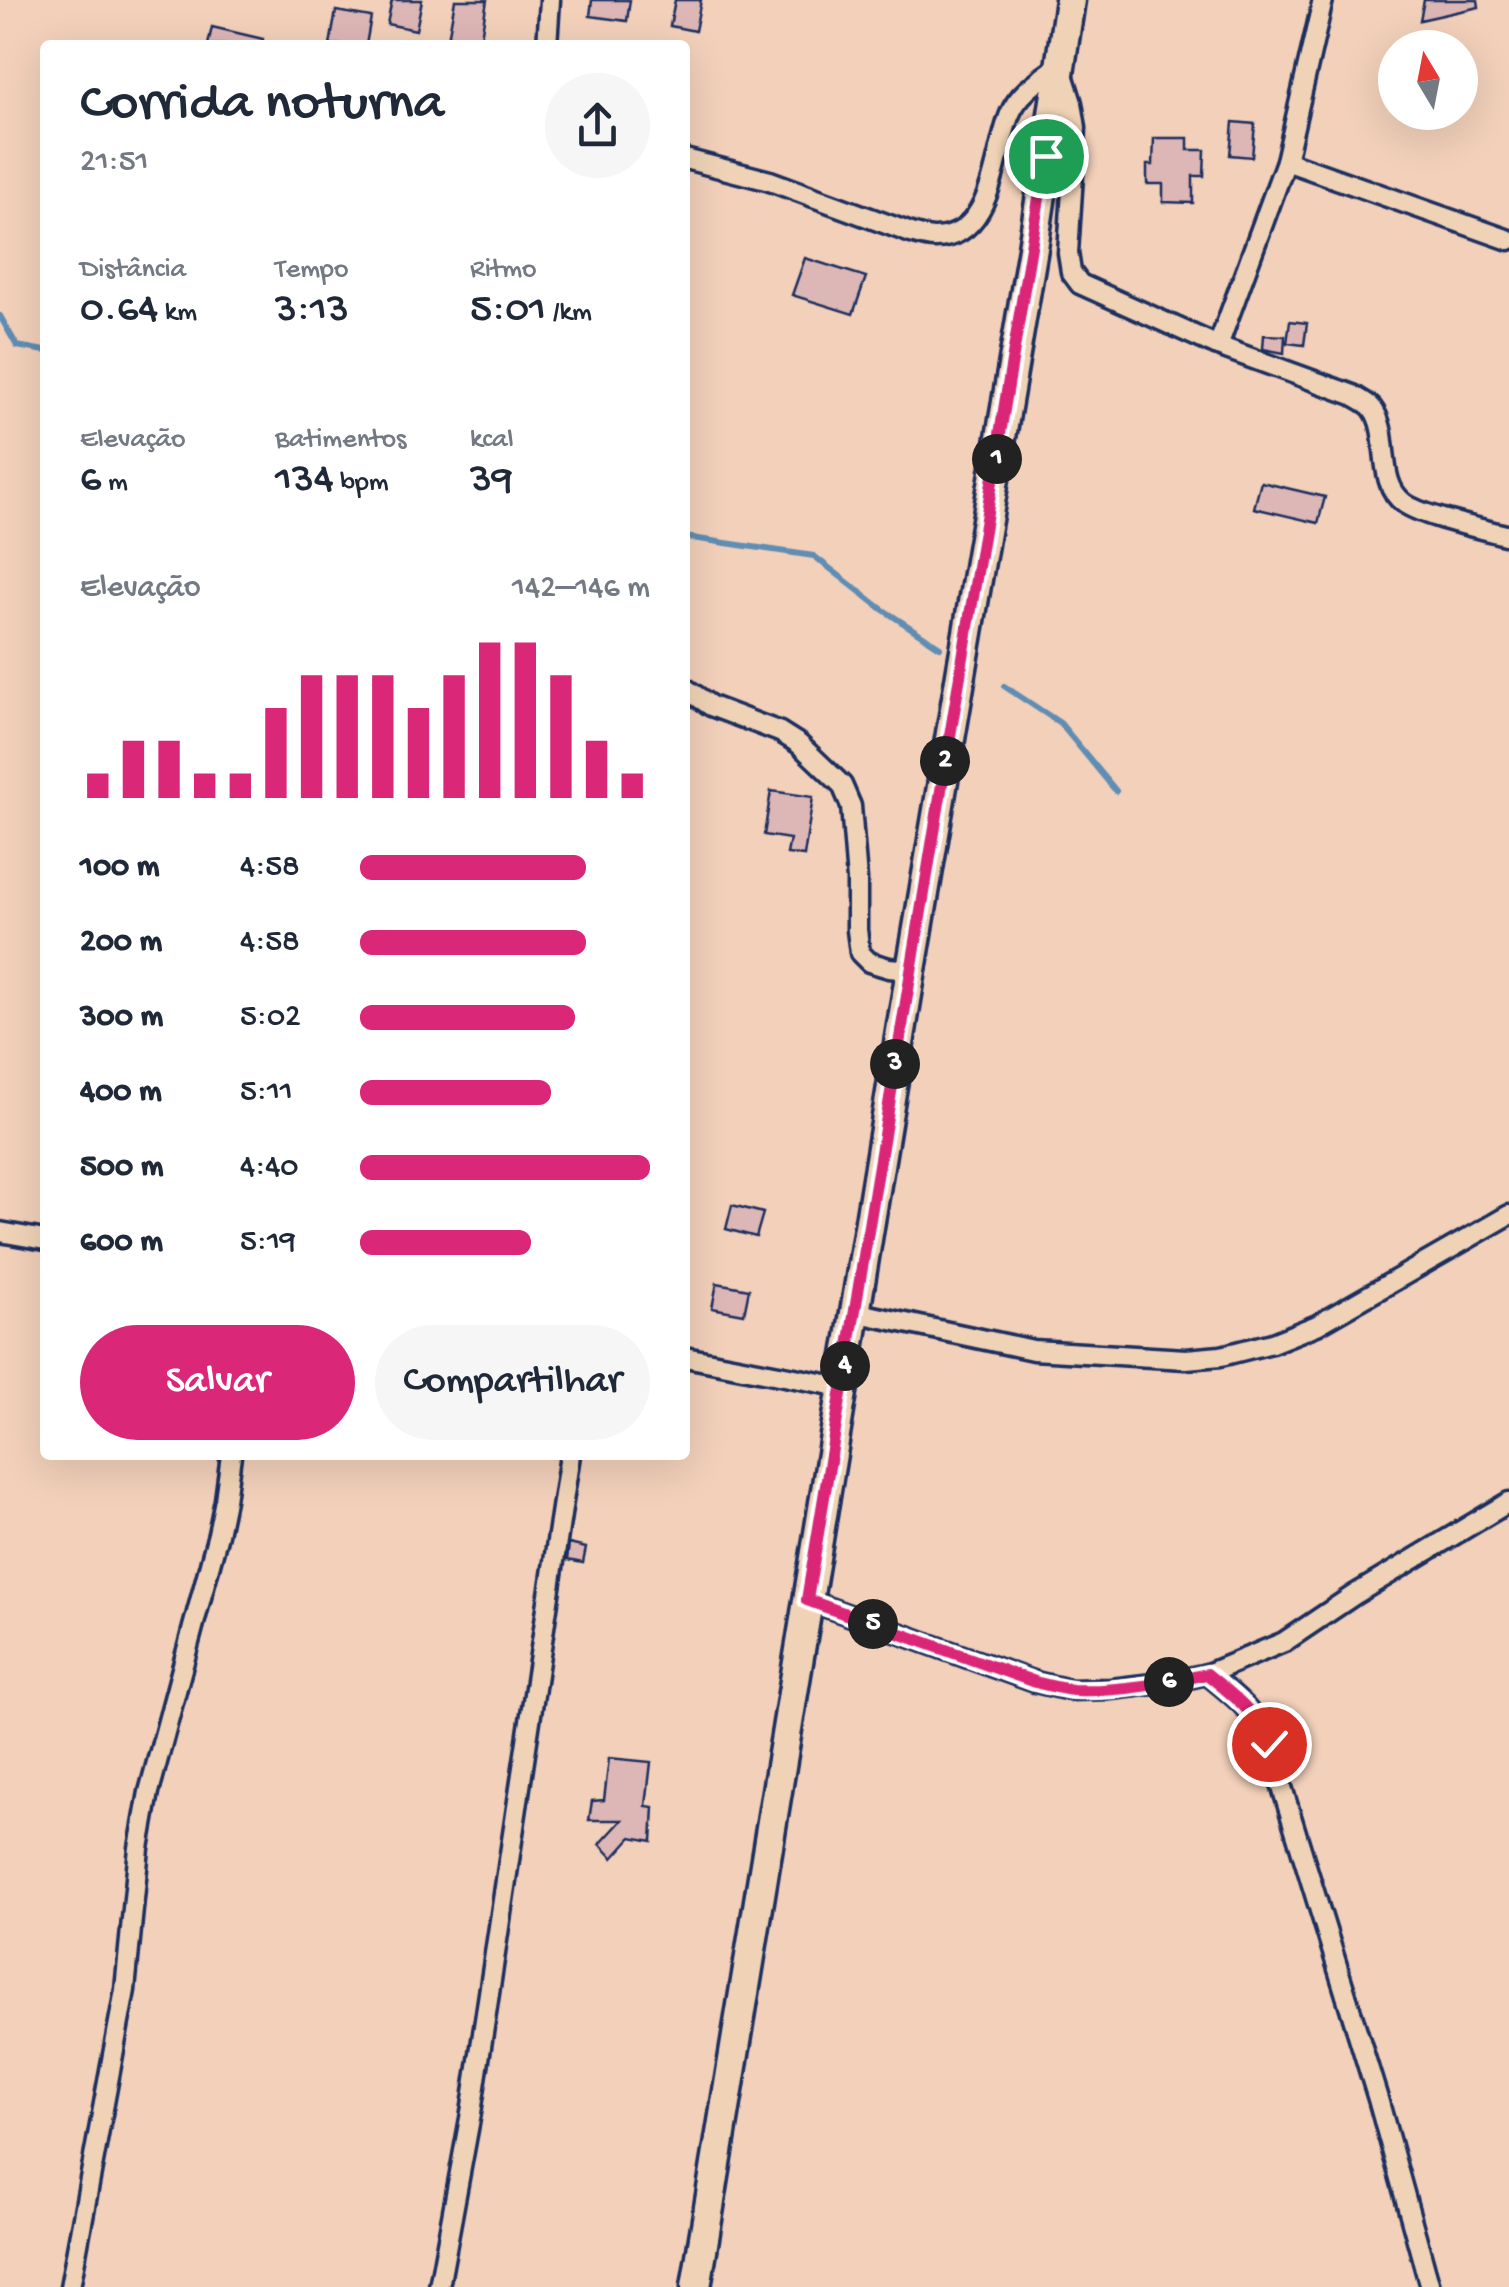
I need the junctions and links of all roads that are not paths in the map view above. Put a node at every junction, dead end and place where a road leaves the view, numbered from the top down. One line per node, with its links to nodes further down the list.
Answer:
1 (550, 0): 4 (street)
2 (1070, 0): 5 (main road)
3 (1323, 0): 7 (street)
4 (547, 40)
5 (1060, 65): 6 (street); 9 (street); 12 (main road)
6 (690, 160)
7 (1286, 161): 8 (street); 9 (street)
8 (1509, 240)
9 (1218, 346): 10 (street)
10 (1509, 536)
11 (690, 691): 12 (street)
12 (911, 970): 16 (main road)
13 (1509, 1215): 16 (street)
14 (0, 1232): 15 (street)
15 (40, 1239)
16 (854, 1312): 18 (main road)
17 (690, 1358): 18 (street)
18 (842, 1387): 22 (main road)
19 (229, 1460): 24 (street)
20 (569, 1460): 25 (street)
21 (1509, 1502): 23 (street)
22 (807, 1600): 23 (street); 26 (main road)
23 (1207, 1674): 27 (street)
24 (70, 2287)
25 (439, 2287)
26 (696, 2287)
27 (1430, 2287)

